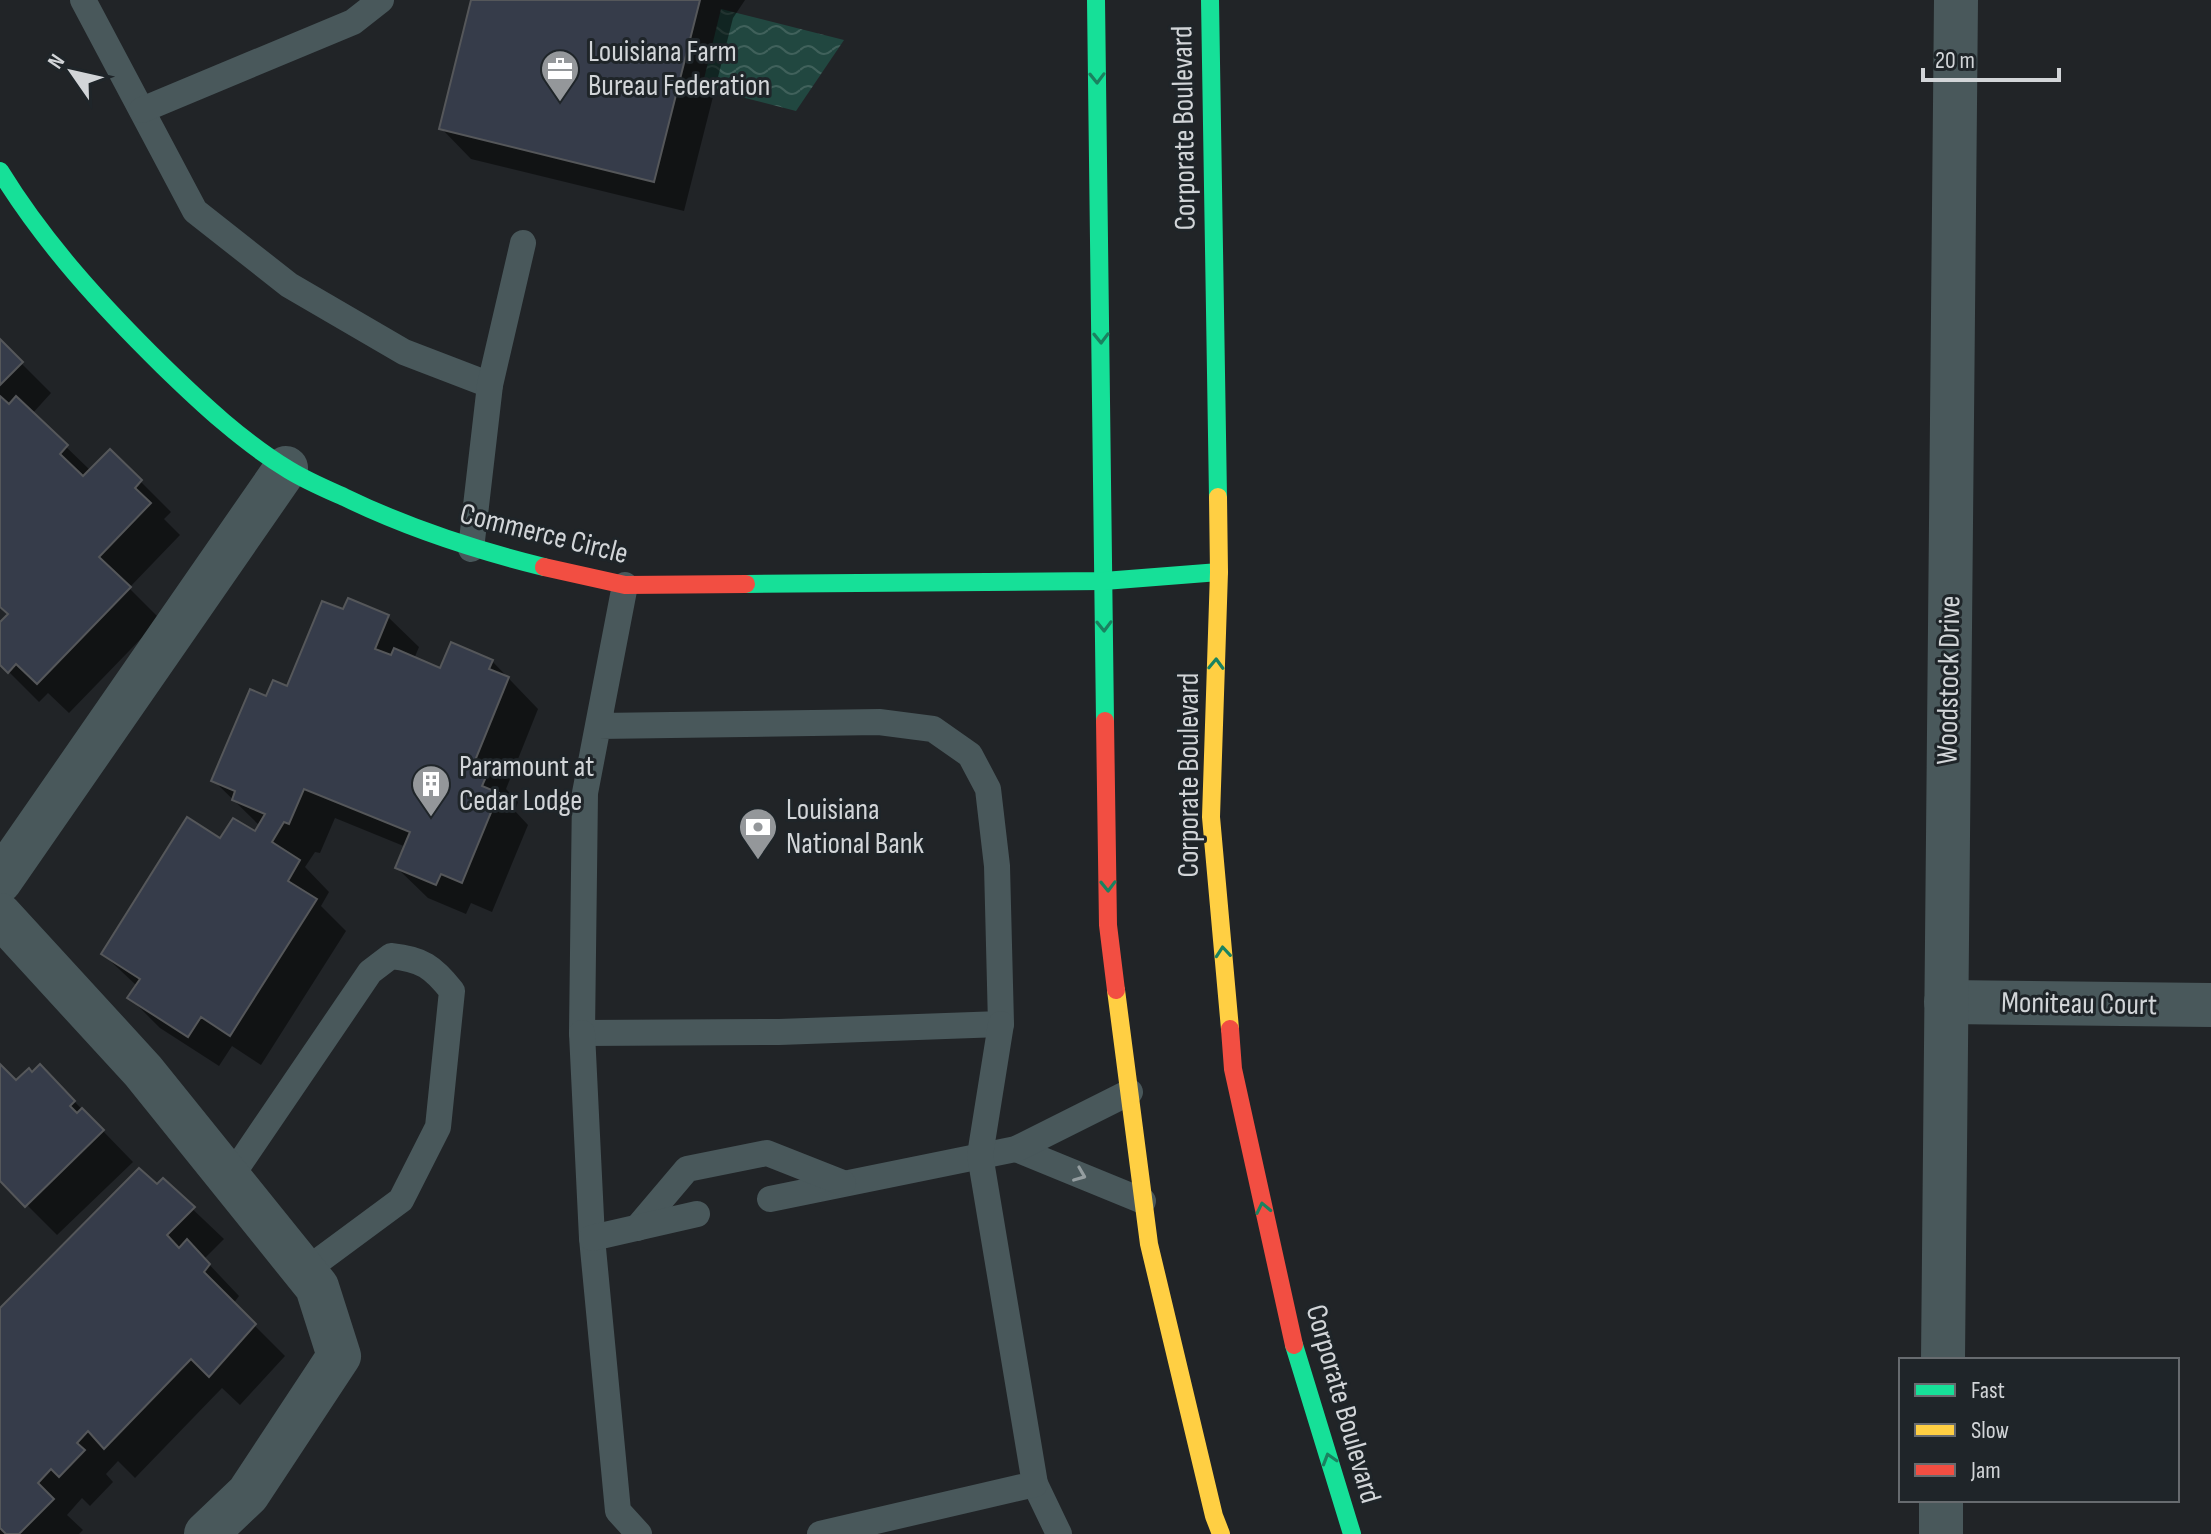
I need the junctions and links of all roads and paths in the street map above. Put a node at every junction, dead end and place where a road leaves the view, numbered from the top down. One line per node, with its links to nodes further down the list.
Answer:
1 (83, 0): 6 (lane)
2 (381, 0): 6 (lane)
3 (1096, 0): 13 (street, one-way to 13)
4 (1210, 0): 12 (street, Corporate Boulevard)
5 (1956, 0): 18 (street, Woodstock Drive)
6 (142, 110): 9 (lane)
7 (0, 171): 10 (street, Commerce Circle)
8 (523, 243): 9 (lane)
9 (490, 385): 11 (lane)
10 (286, 468): 11 (street, Commerce Circle); 16 (street)
11 (471, 549): 14 (street, Commerce Circle)
12 (1219, 572): 13 (street, Commerce Circle); 41 (street, Corporate Boulevard, one-way to 12)
13 (1104, 581): 14 (street, Commerce Circle); 22 (street, one-way to 22)
14 (625, 585): 15 (lane)
15 (598, 726): 20 (lane); 21 (lane)
16 (0, 881)
17 (0, 915): 25 (street)
18 (1946, 1002): 19 (street, Moniteau Court); 33 (street, Woodstock Drive)
19 (2211, 1005)
20 (1001, 1024): 21 (lane); 24 (lane)
21 (582, 1033): 31 (lane)
22 (1130, 1092): 23 (lane); 28 (street)
23 (1016, 1149): 24 (lane); 28 (lane, one-way to 28)
24 (980, 1155): 26 (lane); 34 (lane)
25 (230, 1178): 32 (street); 32 (lane)
26 (843, 1183): 27 (lane); 30 (lane)
27 (770, 1199)
28 (1143, 1201): 40 (street)
29 (697, 1214): 30 (lane)
30 (637, 1228): 31 (lane)
31 (592, 1238): 37 (lane)
32 (305, 1271): 36 (street)
33 (1943, 1358)
34 (1035, 1484): 38 (lane); 39 (lane)
35 (1941, 1502): 42 (street)
36 (206, 1534)
37 (639, 1534)
38 (820, 1534)
39 (1059, 1534)
40 (1221, 1534)
41 (1352, 1534)
42 (1941, 1534)

